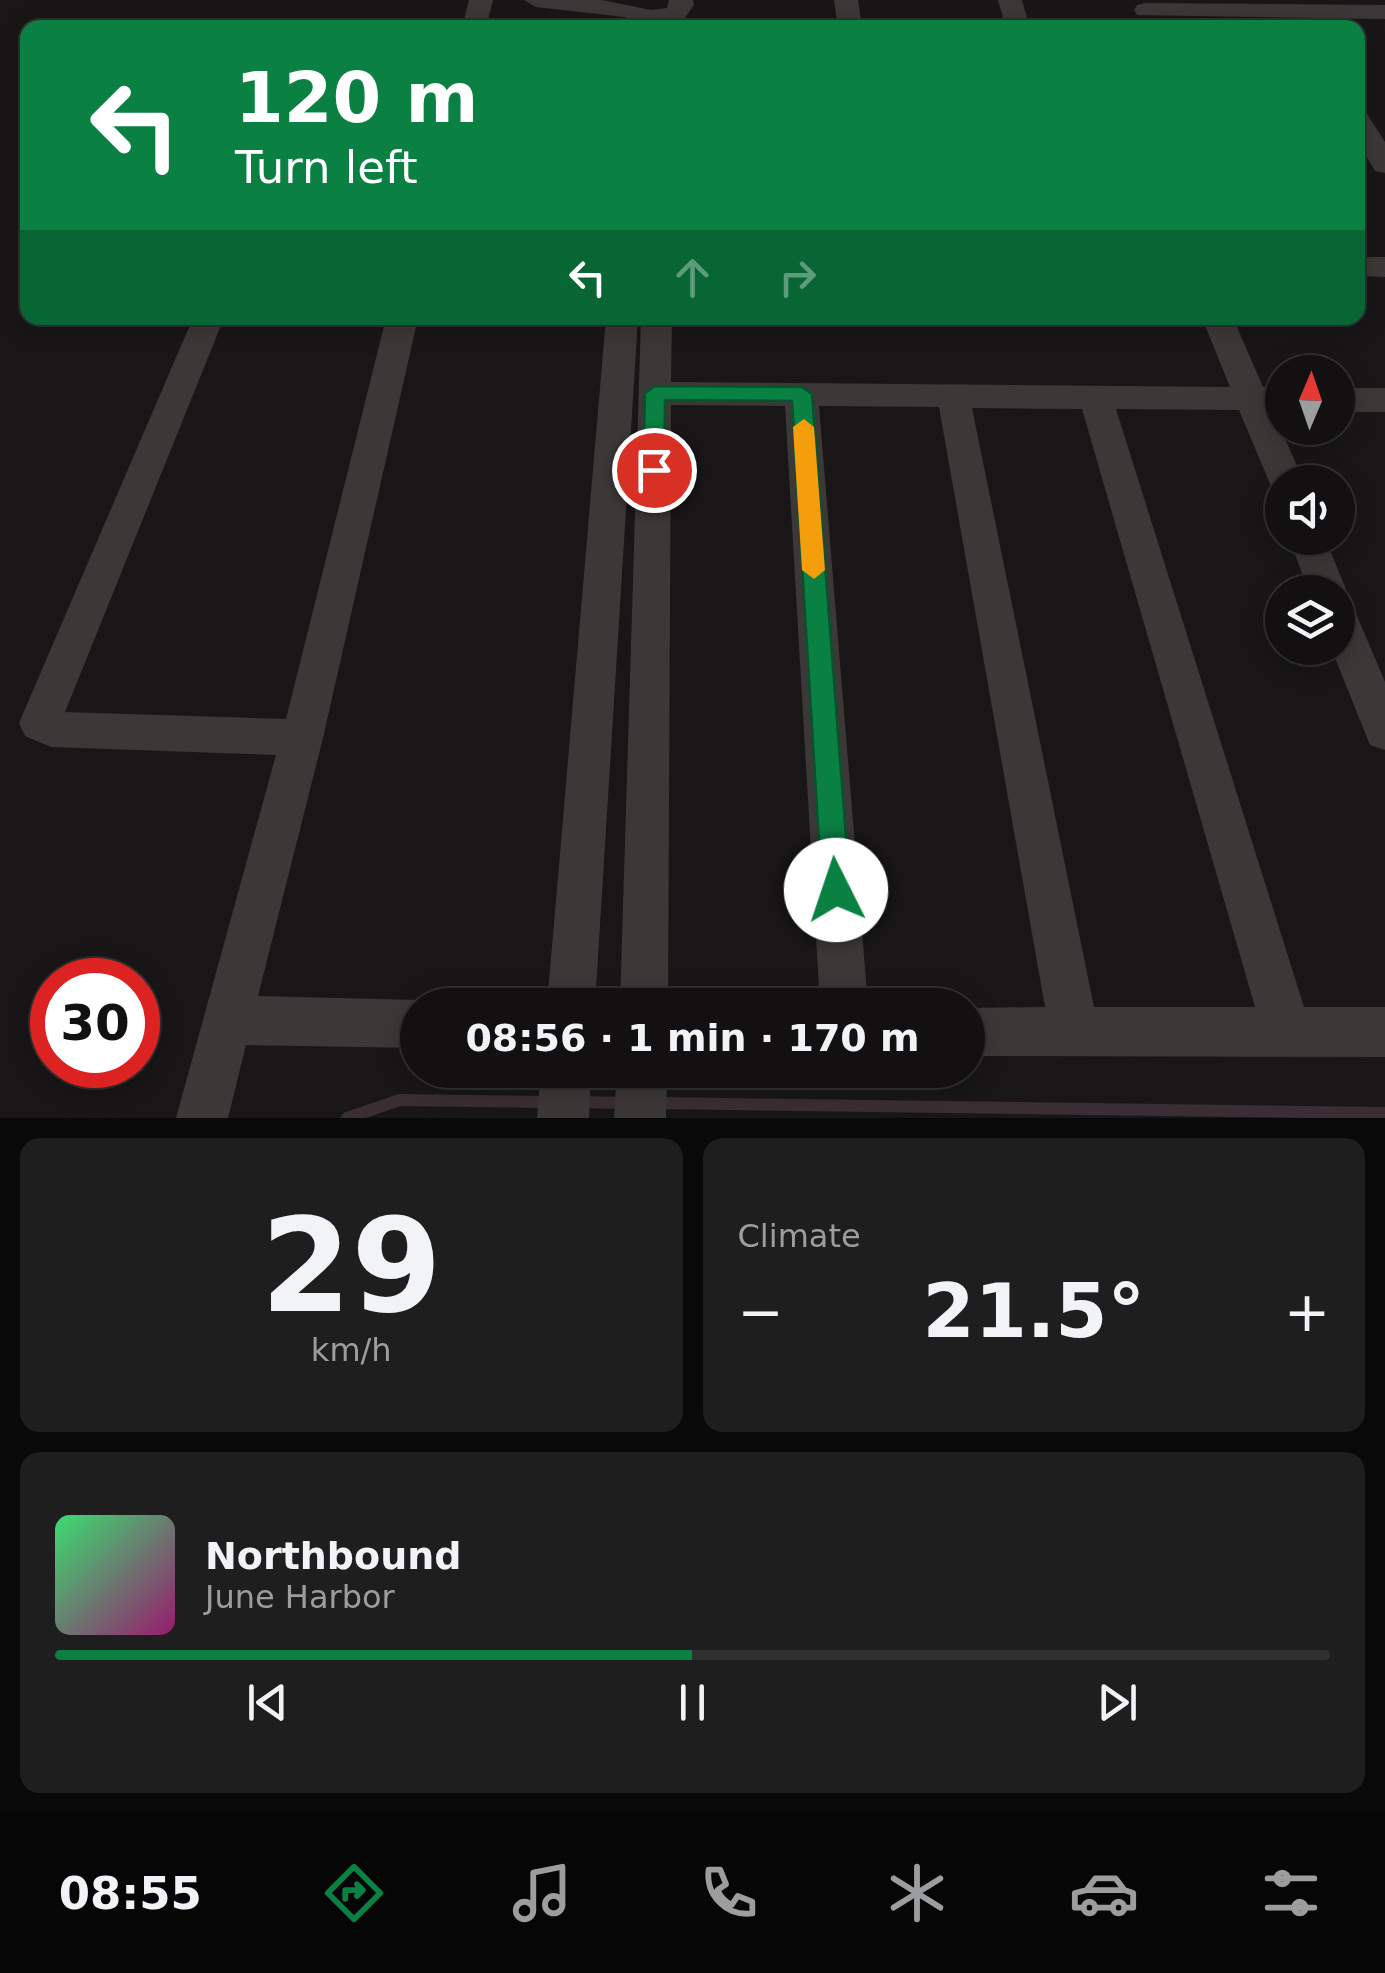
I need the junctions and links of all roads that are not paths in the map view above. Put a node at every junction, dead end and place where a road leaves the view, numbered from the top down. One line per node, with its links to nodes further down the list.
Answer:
1 (536, 0): 5 (street)
2 (1148, 12): 3 (street)
3 (1292, 12): 4 (street)
4 (1385, 12)
5 (634, 14): 6 (street)
6 (677, 14)
7 (1365, 132): 8 (street)
8 (1385, 165)
9 (205, 325): 24 (street)
10 (400, 325): 24 (street)
11 (621, 325): 25 (street)
12 (656, 325): 14 (street)
13 (1222, 325): 17 (street)
14 (655, 393): 15 (street); 26 (street)
15 (802, 394): 16 (street); 27 (street)
16 (953, 394): 18 (street); 31 (street)
17 (1265, 394)
18 (1095, 397): 19 (street); 32 (street)
19 (1265, 399)
20 (1355, 400): 21 (street)
21 (1385, 400)
22 (1355, 657): 23 (street)
23 (1385, 732)
24 (302, 738): 28 (street)
25 (572, 988)
26 (644, 988)
27 (843, 988)
28 (226, 1020): 29 (street); 36 (street)
29 (400, 1024)
30 (985, 1032): 31 (street)
31 (1074, 1032): 32 (street)
32 (1287, 1032): 33 (street)
33 (1385, 1032)
34 (565, 1088): 37 (street)
35 (641, 1088): 38 (street)
36 (202, 1118)
37 (563, 1118)
38 (640, 1118)

